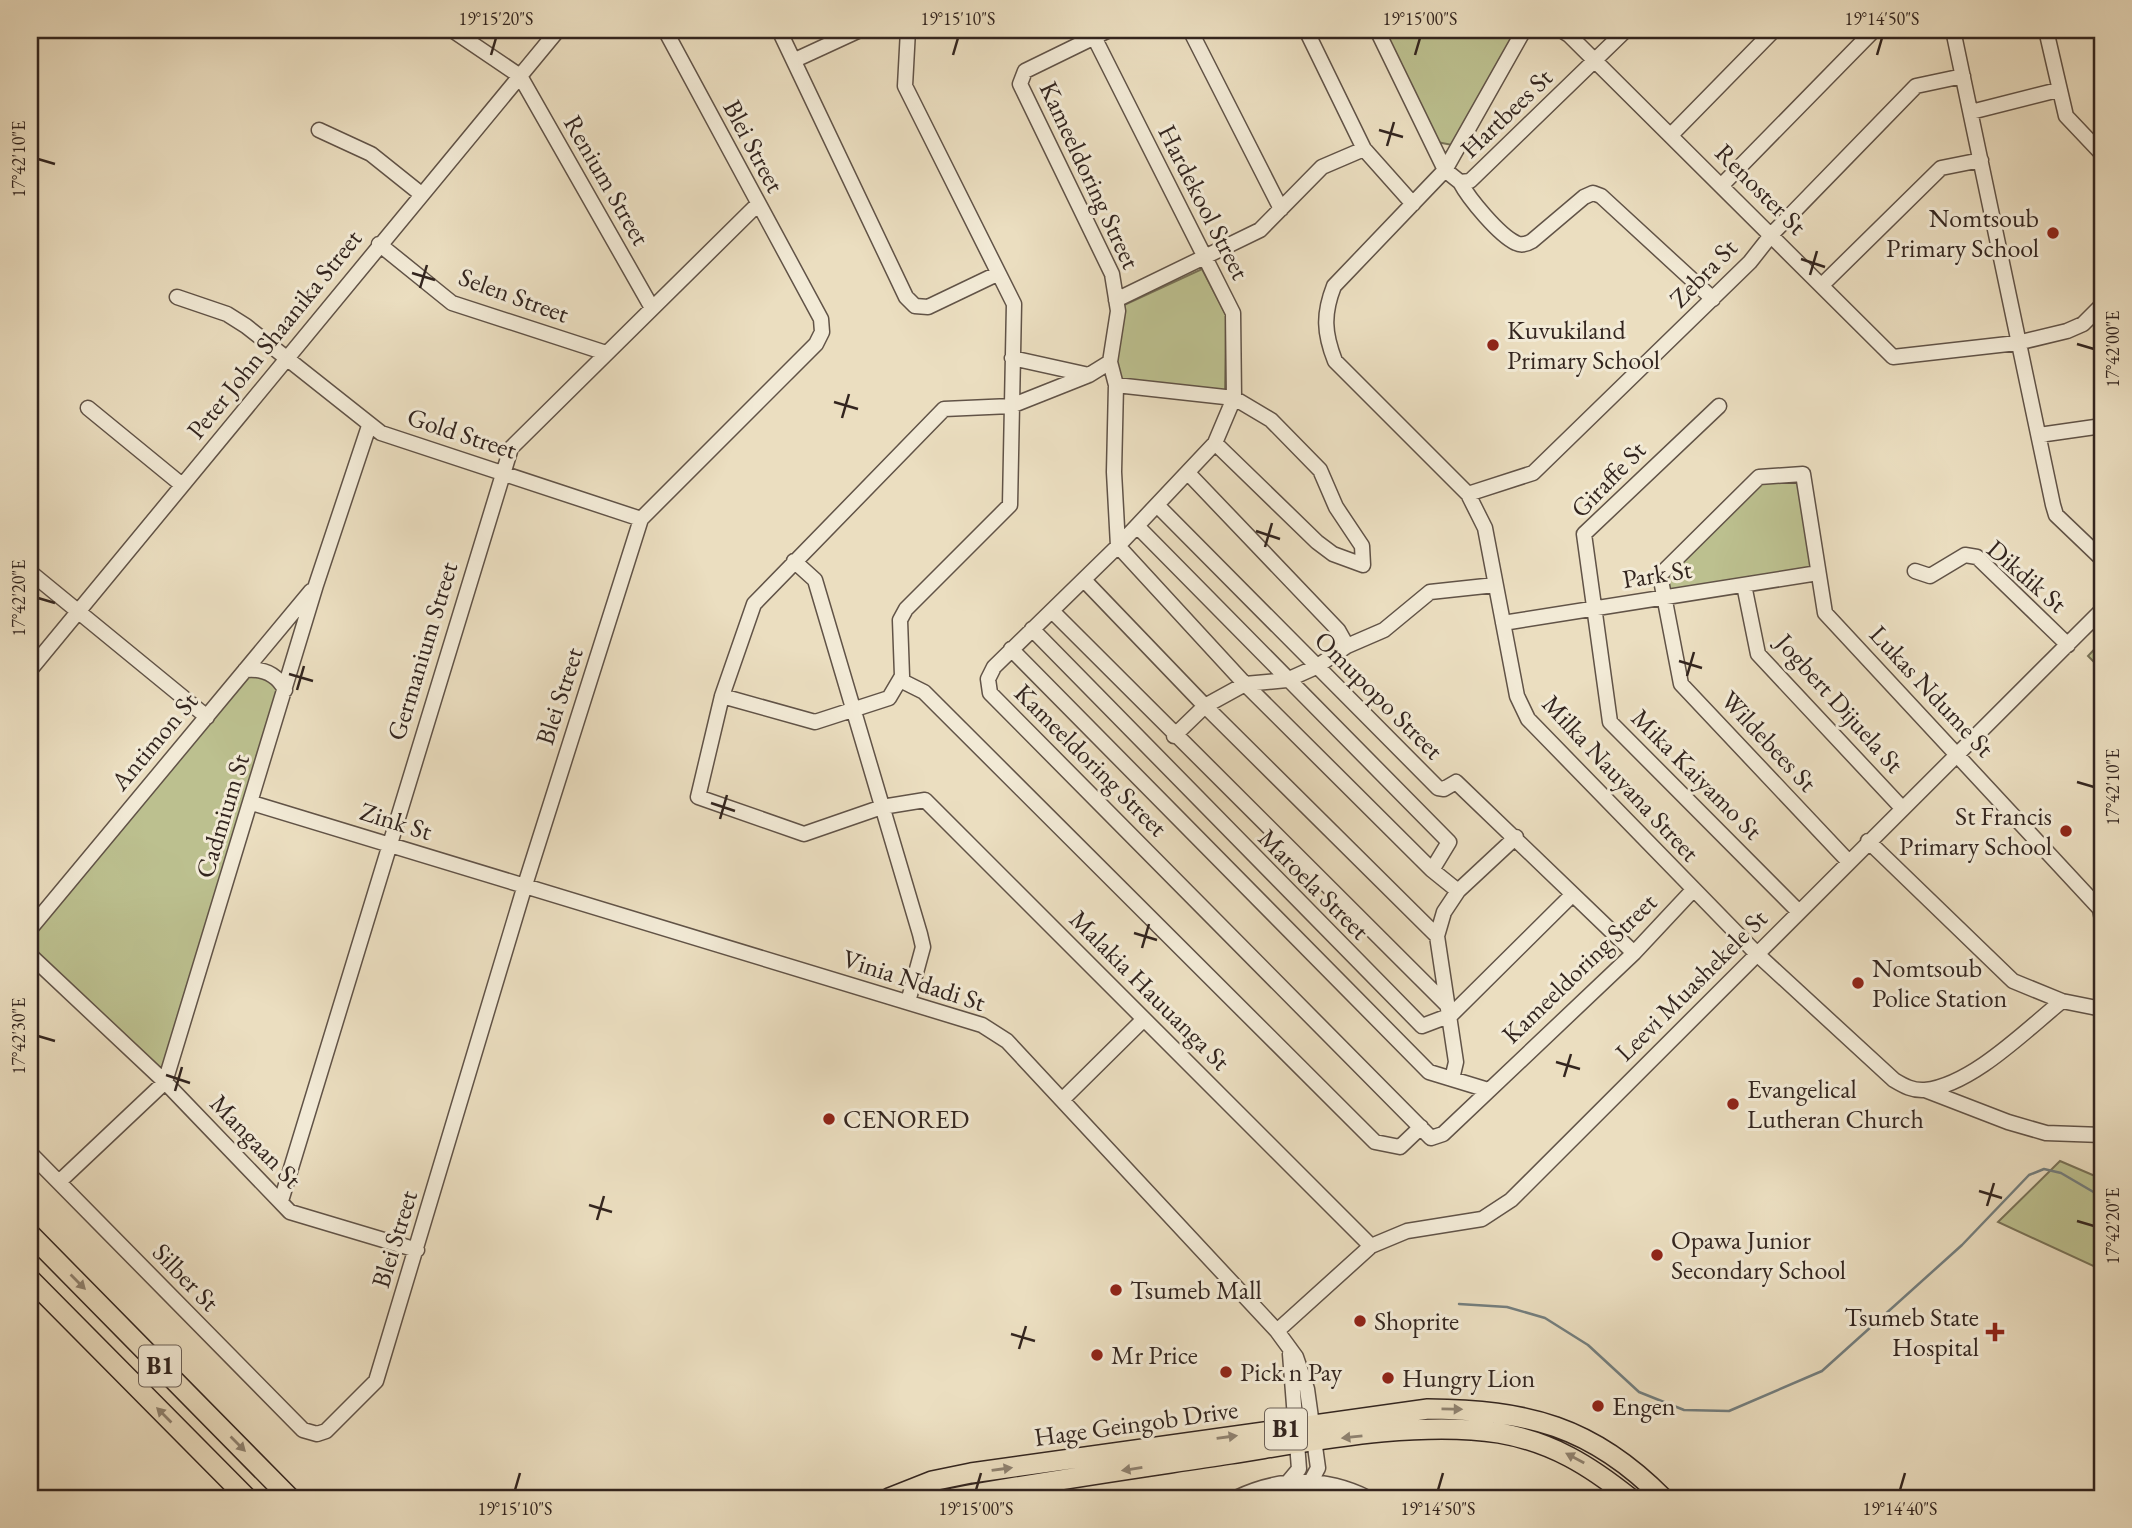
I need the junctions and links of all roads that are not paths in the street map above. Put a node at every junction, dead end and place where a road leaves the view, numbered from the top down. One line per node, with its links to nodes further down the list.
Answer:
1 (452, 30): 21 (street)
2 (558, 30): 21 (street, Peter John Shaanika Street)
3 (665, 30): 35 (street, Blei Street)
4 (779, 30): 19 (street)
5 (860, 30): 19 (street)
6 (907, 30): 40 (street)
7 (1109, 30): 18 (street, Kameeldoring Street)
8 (1190, 30): 36 (street)
9 (1306, 30): 27 (street)
10 (1377, 30): 30 (street)
11 (1524, 30): 30 (street, Milka Nauyana Street)
12 (1626, 30): 20 (street, Hartbees St)
13 (1774, 30): 26 (street)
14 (1874, 30): 32 (street)
15 (1953, 30): 22 (street)
16 (2046, 30): 23 (street)
17 (1568, 31): 20 (street, Renoster St)
18 (1094, 37): 39 (street, Hardekool Street); 44 (street, Kameeldoring Street)
19 (795, 60): 40 (street)
20 (1595, 60): 26 (street, Renoster St); 31 (street, Hartbees St)
21 (520, 76): 33 (street, Peter John Shaanika Street); 46 (street, Renium Street)
22 (1963, 76): 24 (street); 37 (street, Zebra St)
23 (2058, 90): 24 (street); 28 (street)
24 (1971, 112): 29 (street)
25 (318, 130): 33 (street)
26 (1671, 135): 32 (street, Renoster St)
27 (1364, 149): 34 (street); 36 (street)
28 (2102, 154)
29 (1981, 160): 41 (street); 47 (street)
30 (1445, 170): 31 (street, Hartbees St); 34 (street, Milka Nauyana Street)
31 (1460, 182): 43 (street)
32 (1722, 185): 37 (street, Renoster St)
33 (421, 194): 38 (street, Peter John Shaanika Street)
34 (1413, 204): 66 (street, Milka Nauyana Street)
35 (757, 205): 46 (street, Germanium Street); 68 (street, Blei Street)
36 (1281, 209): 39 (street)
37 (1772, 234): 41 (street, Renoster St); 43 (street, Zebra St)
38 (379, 244): 48 (street, Selen Street); 49 (street, Peter John Shaanika Street)
39 (1205, 257): 44 (street); 54 (street, Hardekool Street)
40 (997, 274): 50 (street)
41 (1822, 285): 47 (street, Renoster St)
42 (177, 297): 49 (street, Gold Street)
43 (1713, 299): 66 (street, Zebra St)
44 (1116, 300): 51 (street, Kameeldoring Street)
45 (2102, 304): 47 (street)
46 (652, 308): 48 (street, Germanium Street)
47 (2017, 343): 60 (street)
48 (606, 353): 62 (street, Germanium Street)
49 (287, 358): 58 (street, Gold Street); 65 (street, Peter John Shaanika Street)
50 (1012, 358): 52 (street); 55 (street)
51 (1110, 362): 52 (street); 53 (street, Kameeldoring Street)
52 (1089, 374): 55 (street)
53 (1116, 385): 54 (street); 70 (street, Kameeldoring Street)
54 (1234, 398): 61 (street); 61 (street)
55 (1011, 406): 72 (street); 93 (street)
56 (1719, 406): 81 (street, Giraffe St)
57 (88, 408): 65 (street)
58 (369, 426): 62 (street, Gold Street); 77 (street, Cadmium St)
59 (2102, 426): 60 (street)
60 (2039, 435): 71 (street)
61 (1215, 443): 64 (street)
62 (503, 472): 68 (street, Gold Street); 108 (street, Germanium Street)
63 (1801, 473): 75 (street, Lukas Ndume St); 80 (street, Wildebees St)
64 (1189, 474): 67 (street); 88 (street)
65 (182, 485): 84 (street, Peter John Shaanika Street)
66 (1468, 494): 78 (street, Milka Nauyana Street)
67 (1157, 505): 69 (street); 90 (street, Omupopo Street)
68 (641, 519): 111 (street, Blei Street)
69 (1137, 526): 70 (street); 94 (street)
70 (1118, 546): 76 (street, Kameeldoring Street); 95 (street)
71 (2102, 559)
72 (794, 561): 97 (street); 99 (street)
73 (1914, 571): 87 (street, Dikdik St)
74 (30, 572): 84 (street)
75 (1818, 573): 79 (street, Park St); 102 (street, Lukas Ndume St)
76 (1084, 580): 83 (street, Kameeldoring Street); 98 (street)
77 (316, 585): 92 (street, Antimon St); 96 (street, Cadmium St)
78 (1495, 585): 85 (street, Milka Nauyana Street); 88 (street)
79 (1744, 585): 80 (street, Park St); 105 (street, Jogbert Dijuela St)
80 (1663, 598): 81 (street, Park St); 109 (street, Wildebees St)
81 (1594, 608): 85 (street, Park St); 115 (street, Mika Kaiyamo St)
82 (2102, 610): 87 (street, Leevi Muashekele St)
83 (1052, 611): 86 (street, Kameeldoring Street); 101 (street)
84 (78, 612): 91 (street, Peter John Shaanika Street); 100 (street)
85 (1503, 623): 112 (street, Milka Nauyana Street)
86 (1032, 629): 89 (street, Kameeldoring Street); 125 (street, Maroela Street)
87 (2068, 645): 102 (street, Leevi Muashekele St)
88 (1347, 646): 90 (street)
89 (1011, 649): 127 (street); 132 (street, Kameeldoring Street)
90 (1316, 667): 94 (street); 106 (street, Omupopo Street)
91 (30, 670)
92 (245, 670): 96 (street); 100 (street, Antimon St)
93 (900, 680): 99 (street); 132 (street)
94 (1287, 680): 95 (street); 110 (street)
95 (1245, 684): 98 (street); 110 (street)
96 (285, 690): 103 (street, Cadmium St)
97 (722, 696): 99 (street); 104 (street)
98 (1205, 706): 101 (street); 118 (street)
99 (853, 711): 104 (street)
100 (206, 717): 117 (street, Antimon St)
101 (1174, 736): 125 (street)
102 (1958, 753): 105 (street, Leevi Muashekele St); 116 (street, Lukas Ndume St)
103 (252, 803): 108 (street, Zink St); 128 (street, Cadmium St)
104 (882, 807): 123 (street); 126 (street, Malakia Hauuanga St)
105 (1902, 808): 107 (street, Leevi Muashekele St)
106 (1516, 837): 113 (street); 114 (street, Omupopo Street)
107 (1868, 841): 109 (street, Leevi Muashekele St); 122 (street)
108 (388, 844): 111 (street, Zink St); 136 (street, Germanium Street)
109 (1848, 861): 115 (street, Leevi Muashekele St)
110 (1432, 870): 113 (street)
111 (525, 885): 123 (street, Vinia Ndadi St); 139 (street, Blei Street)
112 (1693, 890): 119 (street, Kameeldoring Street); 120 (street, Milka Nauyana Street)
113 (1458, 891): 118 (street)
114 (1572, 895): 119 (street, Omupopo Street); 125 (street)
115 (1799, 912): 120 (street, Leevi Muashekele St)
116 (2101, 914)
117 (30, 929)
118 (1437, 936): 125 (street)
119 (1634, 953): 129 (street, Kameeldoring Street)
120 (1757, 954): 130 (street, Milka Nauyana Street); 138 (street, Leevi Muashekele St)
121 (30, 955): 128 (street, Mangaan St)
122 (2062, 1001): 124 (street); 130 (street)
123 (908, 1002): 131 (street, Vinia Ndadi St)
124 (2102, 1009)
125 (1449, 1010): 127 (street)
126 (1144, 1019): 131 (street); 138 (street, Malakia Hauuanga St)
127 (1452, 1079): 129 (street)
128 (165, 1082): 135 (street, Cadmium St); 136 (street, Mangaan St)
129 (1488, 1090): 132 (street, Kameeldoring Street)
130 (1925, 1090): 133 (street)
131 (1063, 1099): 141 (street, Vinia Ndadi St)
132 (1422, 1127)
133 (2102, 1135)
134 (30, 1153): 135 (street, Silber St)
135 (59, 1182): 142 (street, Silber St)
136 (281, 1201): 139 (street, Mangaan St)
137 (30, 1234): 146 (highway, B1, one-way to 146)
138 (1371, 1246): 141 (street, Leevi Muashekele St)
139 (417, 1250): 142 (street, Blei Street)
140 (30, 1279): 145 (highway, B1, one-way to 140)
141 (1277, 1331): 143 (street, Vinia Ndadi St)
142 (310, 1433)
143 (1304, 1434): 144 (street, Vinia Ndadi St); 147 (highway, Hage Geingob Drive / B1, one-way to 143); 148 (highway, Hage Geingob Drive / B1, one-way to 148); 153 (highway, Hage Geingob Drive / B1, one-way to 143); 154 (highway, Hage Geingob Drive / B1, one-way to 154)
144 (1303, 1482): 149 (street); 150 (street); 151 (street); 152 (street)
145 (247, 1498)
146 (290, 1498)
147 (889, 1498)
148 (953, 1498)
149 (1236, 1498)
150 (1271, 1498)
151 (1326, 1498)
152 (1368, 1498)
153 (1630, 1498)
154 (1663, 1498)

